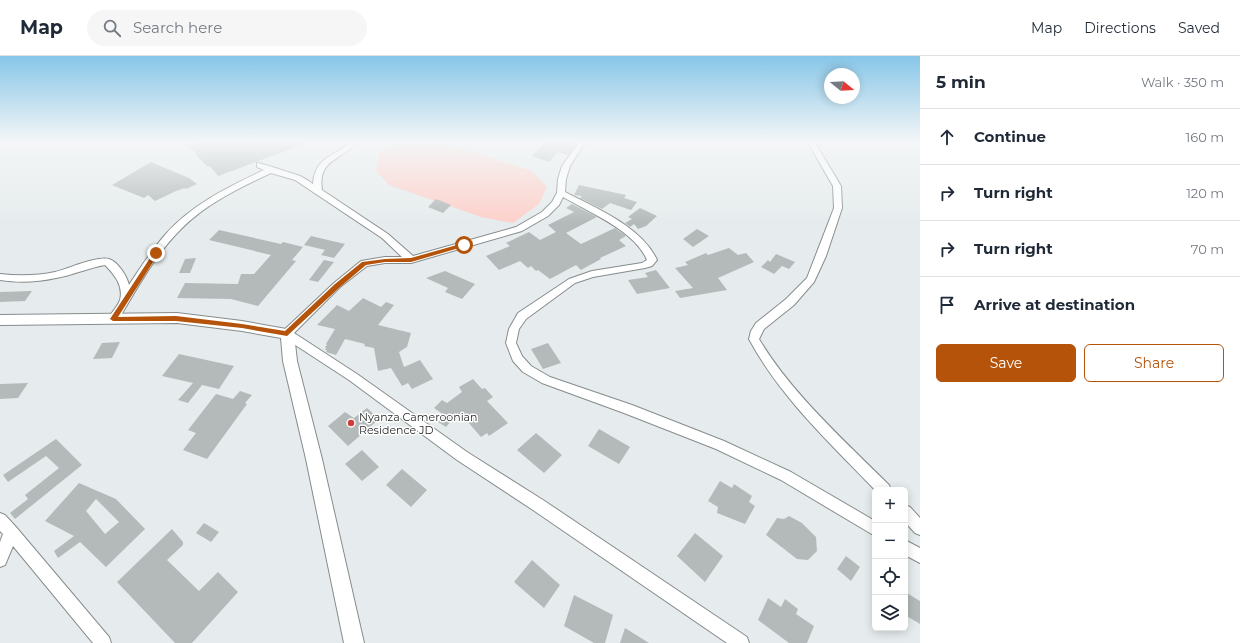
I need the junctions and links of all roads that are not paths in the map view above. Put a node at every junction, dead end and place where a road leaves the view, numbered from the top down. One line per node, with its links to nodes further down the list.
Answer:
1 (267, 168): 5 (street)
2 (320, 168): 6 (street)
3 (565, 168): 7 (street)
4 (828, 168): 14 (street)
5 (270, 170): 6 (street); 10 (street)
6 (318, 191): 8 (street)
7 (561, 193): 8 (street); 17 (street)
8 (411, 260): 13 (street)
9 (0, 277): 10 (street)
10 (125, 301): 11 (street)
11 (113, 319): 12 (main road); 13 (main road)
12 (0, 320)
13 (287, 334): 24 (main road); 25 (street)
14 (881, 487)
15 (908, 515): 18 (street)
16 (0, 520): 19 (street)
17 (872, 527)
18 (920, 528)
19 (11, 532): 22 (street); 23 (street)
20 (908, 549): 21 (street)
21 (920, 556)
22 (0, 560)
23 (103, 643)
24 (354, 643)
25 (741, 643)

